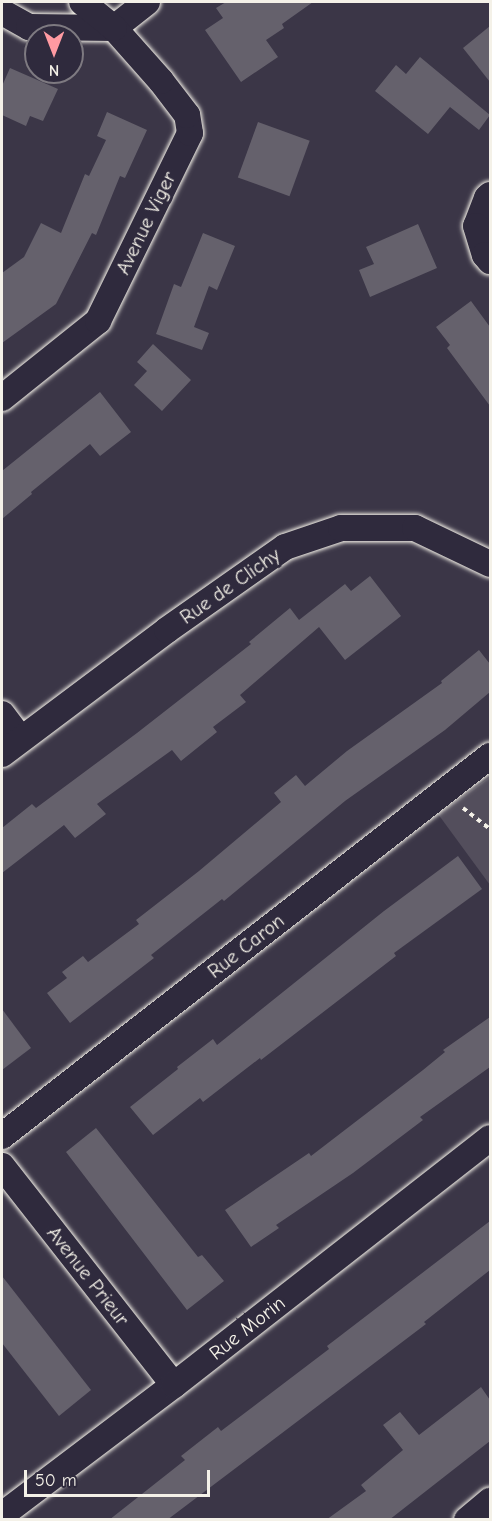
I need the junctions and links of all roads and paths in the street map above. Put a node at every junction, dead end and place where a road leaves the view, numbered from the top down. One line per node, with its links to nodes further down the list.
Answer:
1 (82, 2): 4 (street, Avenue Viger)
2 (147, 2): 4 (street)
3 (2, 12): 4 (street)
4 (114, 28): 7 (street, Avenue Viger)
5 (490, 195): 6 (street)
6 (490, 261)
7 (2, 398)
8 (490, 564): 10 (street, Rue de Clichy)
9 (2, 714): 10 (street)
10 (11, 746)
11 (490, 756): 12 (street, Rue Caron)
12 (443, 793): 13 (path); 14 (street, Rue Caron)
13 (490, 829)
14 (2, 1136)
15 (490, 1138): 17 (street, Rue Morin)
16 (2, 1166): 17 (street, Avenue Prieur)
17 (174, 1385): 19 (street, Rue Morin)
18 (490, 1501): 20 (street)
19 (2, 1515)
20 (467, 1520)

